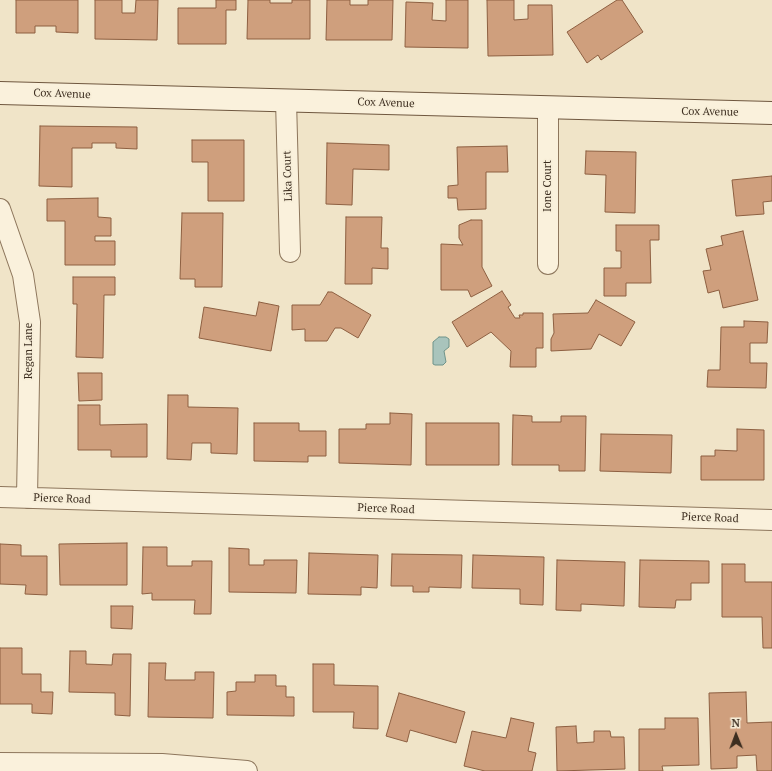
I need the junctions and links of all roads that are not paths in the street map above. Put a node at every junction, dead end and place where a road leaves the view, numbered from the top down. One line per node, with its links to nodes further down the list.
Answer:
1 (0, 93): 2 (main road, Cox Avenue)
2 (286, 100): 3 (main road, Cox Avenue); 6 (street, Lika Court)
3 (548, 107): 4 (main road, Cox Avenue); 7 (street, Ione Court)
4 (772, 113)
5 (0, 209): 9 (street, Regan Lane)
6 (290, 252)
7 (548, 264)
8 (0, 497): 9 (street, Pierce Road)
9 (27, 498): 10 (street, Pierce Road)
10 (772, 520)
11 (0, 763): 12 (street)
12 (163, 767): 13 (street)
13 (247, 771)

